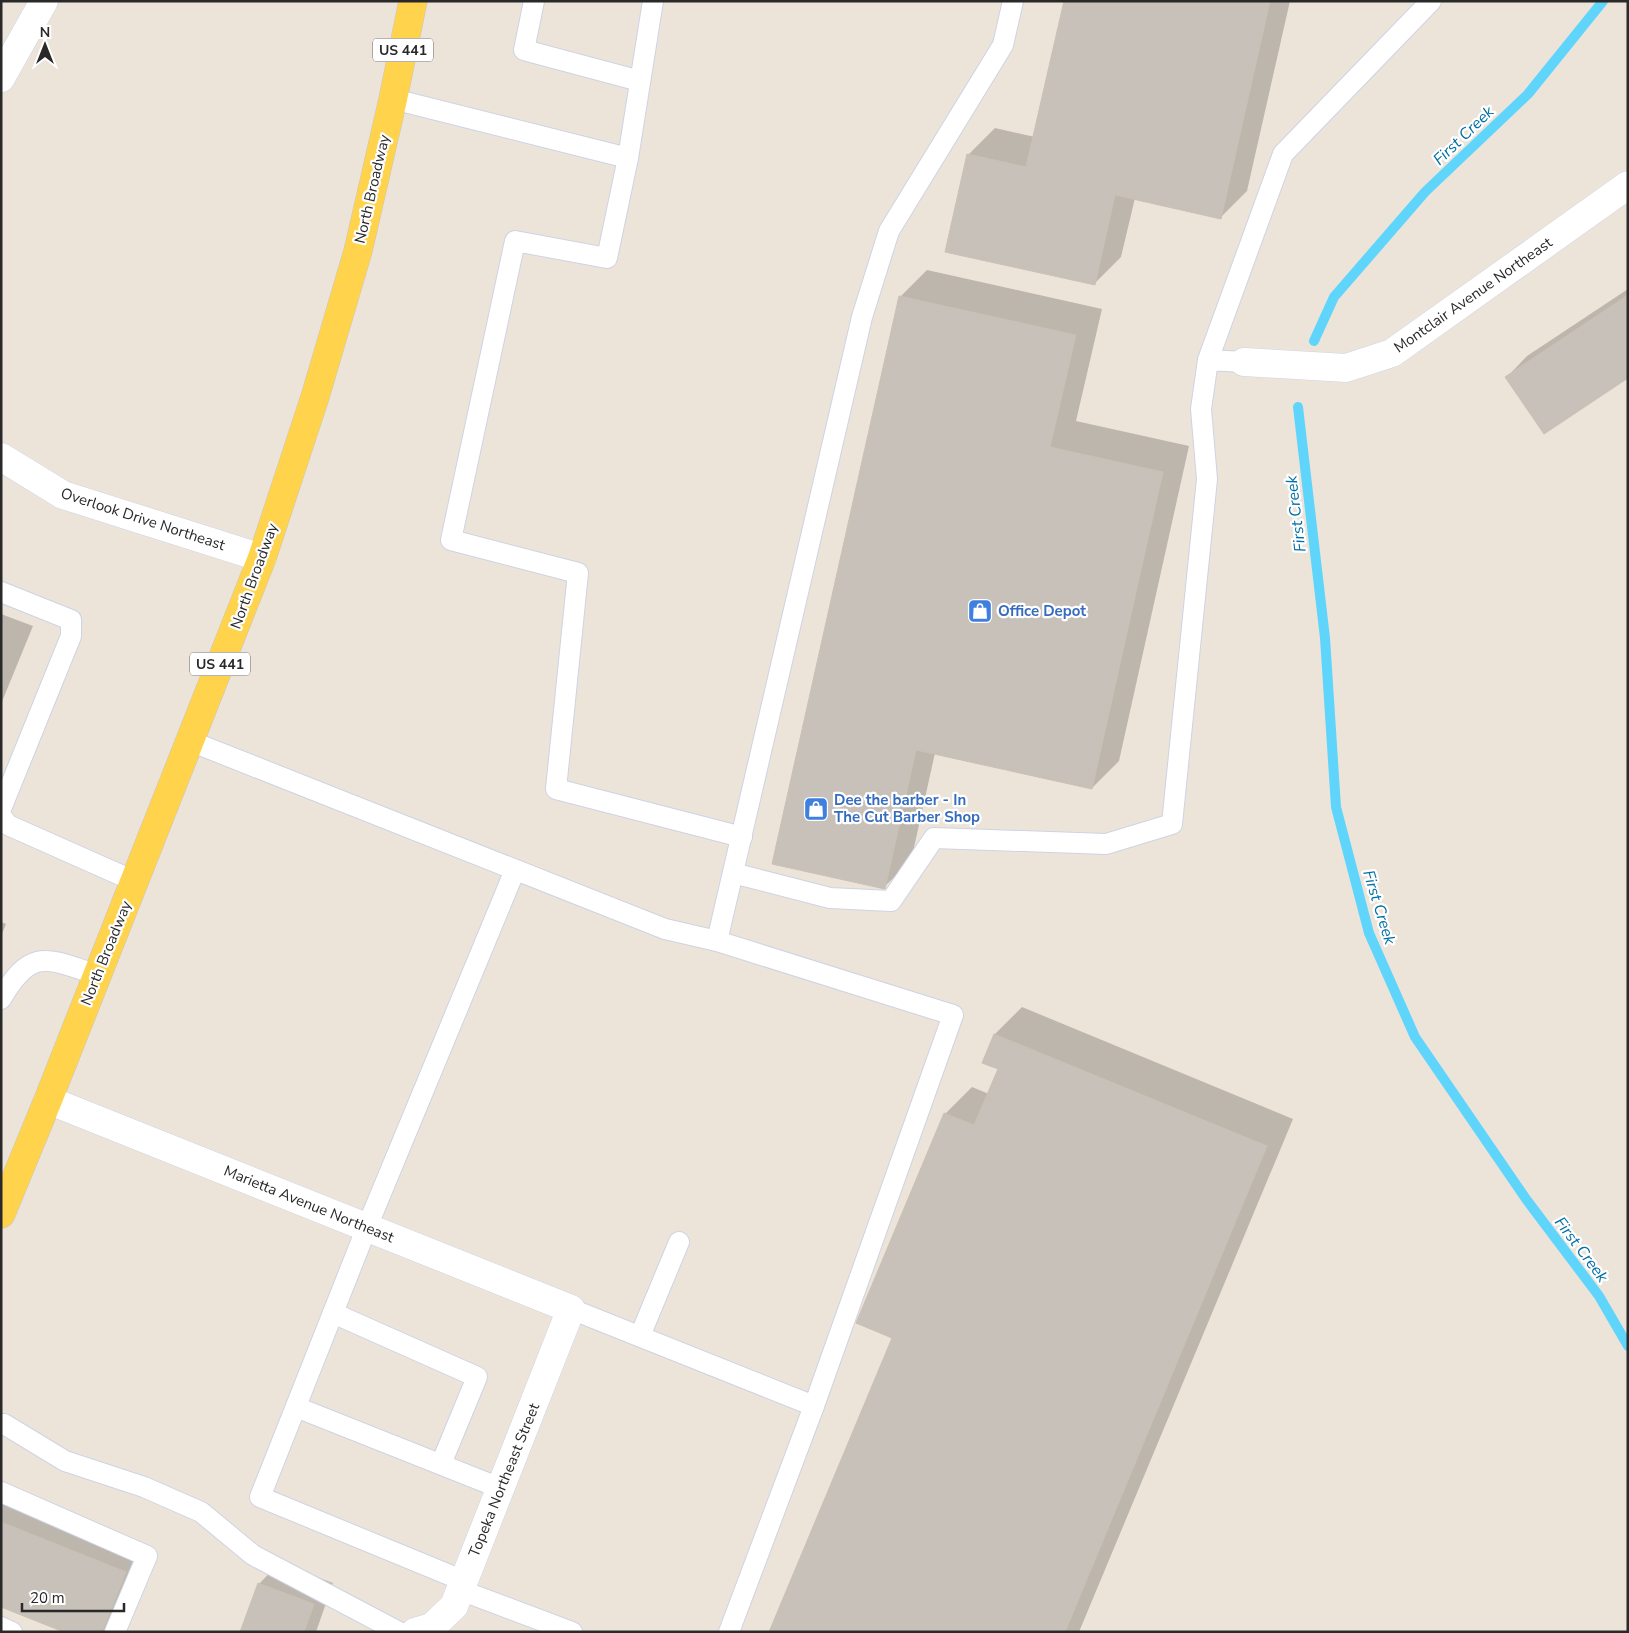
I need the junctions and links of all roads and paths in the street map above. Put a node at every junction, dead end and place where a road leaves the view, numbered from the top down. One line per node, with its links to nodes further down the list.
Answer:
1 (44, 1): 7 (street)
2 (412, 1): 9 (main road, North Broadway / US 441)
3 (534, 1): 8 (lane)
4 (653, 1): 8 (lane)
5 (1013, 1): 20 (lane)
6 (1431, 1): 12 (lane)
7 (1, 78)
8 (640, 81): 10 (lane)
9 (393, 99): 10 (lane); 15 (main road, North Broadway / US 441)
10 (628, 158): 20 (lane)
11 (1628, 185): 13 (street, Montclair Avenue Northeast)
12 (1208, 360): 13 (lane); 22 (lane)
13 (1244, 362)
14 (1, 457): 15 (street, Overlook Drive Northeast)
15 (262, 558): 17 (main road, North Broadway / US 441)
16 (1, 592): 18 (lane)
17 (190, 741): 21 (lane); 23 (main road, North Broadway / US 441)
18 (1, 809)
19 (1, 816): 23 (lane)
20 (742, 837): 22 (lane)
21 (515, 870): 24 (lane); 29 (lane)
22 (733, 873): 24 (lane)
23 (134, 882): 25 (main road, North Broadway / US 441)
24 (717, 942): 34 (lane)
25 (98, 975): 26 (lane); 27 (main road, North Broadway / US 441)
26 (1, 999)
27 (48, 1100): 28 (main road, North Broadway / US 441); 29 (street, Marietta Avenue Northeast)
28 (3, 1202)
29 (367, 1227): 31 (street, Marietta Avenue Northeast); 32 (lane)
30 (679, 1242): 33 (lane)
31 (571, 1309): 33 (lane); 38 (street, Topeka Northeast Street)
32 (333, 1313): 35 (lane); 37 (lane)
33 (640, 1336): 34 (lane)
34 (814, 1406): 47 (lane)
35 (296, 1407): 37 (lane); 40 (lane)
36 (2, 1425): 44 (lane)
37 (441, 1464): 38 (lane)
38 (500, 1488): 40 (street, Topeka Northeast Street)
39 (1, 1492): 43 (lane)
40 (462, 1586): 45 (street, Topeka Northeast Street); 46 (lane)
41 (1, 1627): 42 (lane)
42 (12, 1632)
43 (115, 1632)
44 (399, 1632)
45 (415, 1632)
46 (572, 1632)
47 (729, 1632)

